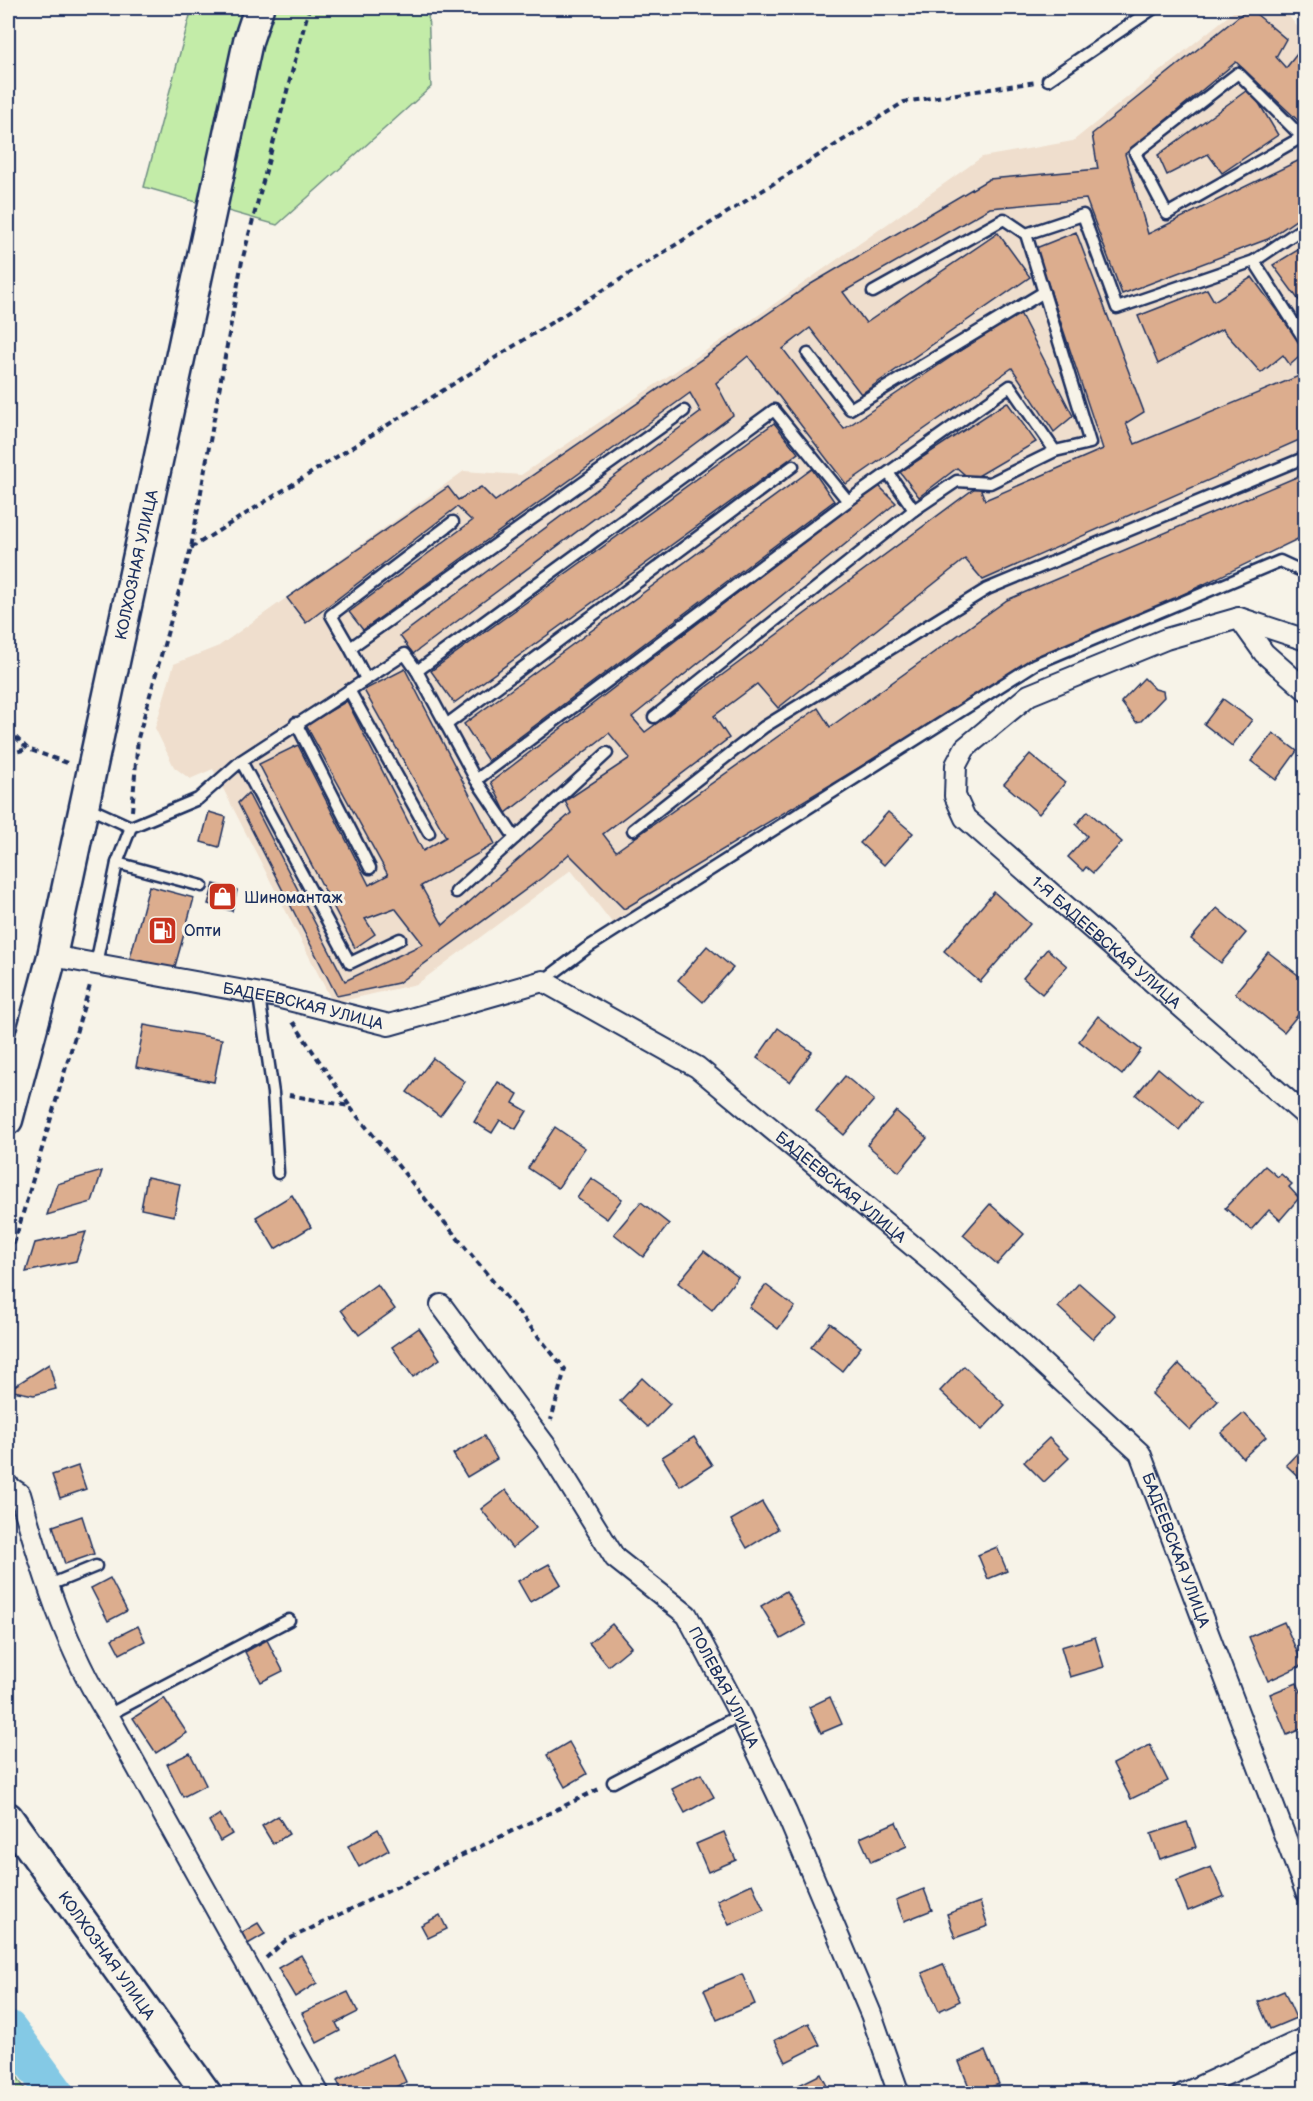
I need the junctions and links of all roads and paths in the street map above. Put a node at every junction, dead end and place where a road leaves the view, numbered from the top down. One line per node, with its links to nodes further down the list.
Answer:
1 (259, 8): 38 (main road, КОЛХОЗНАЯ УЛИЦА)
2 (309, 8): 21 (path)
3 (1154, 8): 4 (lane)
4 (1048, 80): 21 (path)
5 (1304, 136): 5 (lane)
6 (1305, 226): 8 (lane)
7 (1026, 234): 8 (lane); 9 (lane); 10 (lane)
8 (1254, 261): 11 (lane)
9 (873, 292)
10 (1044, 292): 12 (lane); 14 (lane)
11 (1305, 342)
12 (808, 354)
13 (684, 411): 25 (lane)
14 (1055, 451): 17 (lane); 19 (lane)
15 (1305, 456): 42 (lane)
16 (793, 466): 32 (lane)
17 (889, 474): 18 (lane); 19 (lane)
18 (848, 501): 26 (lane); 39 (lane)
19 (914, 510): 30 (lane)
20 (453, 522): 25 (lane)
21 (191, 548): 41 (path)
22 (1305, 573): 52 (lane)
23 (1239, 618): 24 (street); 29 (street); 56 (street, 1-Я БАДЕЕВСКАЯ УЛИЦА)
24 (1305, 640)
25 (350, 648): 27 (lane)
26 (417, 671): 27 (lane); 32 (lane)
27 (366, 679): 28 (lane)
28 (349, 690): 31 (lane); 43 (lane)
29 (1305, 690)
30 (654, 717)
31 (296, 723): 37 (lane); 46 (lane)
32 (446, 725): 39 (lane)
33 (8, 730): 34 (path)
34 (28, 749): 36 (path); 38 (path)
35 (607, 753): 44 (lane)
36 (8, 754)
37 (241, 761): 41 (lane); 49 (lane)
38 (91, 772): 40 (main road, КОЛХОЗНАЯ УЛИЦА)
39 (476, 780): 44 (lane)
40 (84, 806): 41 (lane); 50 (main road, КОЛХОЗНАЯ УЛИЦА)
41 (131, 826): 45 (lane)
42 (633, 830)
43 (429, 833)
44 (515, 837): 48 (lane)
45 (117, 863): 47 (lane); 51 (lane)
46 (370, 868)
47 (202, 886)
48 (456, 892)
49 (400, 939)
50 (52, 956): 51 (street, БАДЕЕВСКАЯ УЛИЦА); 57 (main road, КОЛХОЗНАЯ УЛИЦА)
51 (96, 964): 53 (street, БАДЕЕВСКАЯ УЛИЦА); 59 (path)
52 (543, 981): 53 (street, БАДЕЕВСКАЯ УЛИЦА); 70 (street, БАДЕЕВСКАЯ УЛИЦА)
53 (268, 996): 54 (lane); 55 (path)
54 (273, 1093): 55 (path); 58 (lane)
55 (350, 1106): 61 (path)
56 (1305, 1116)
57 (8, 1120)
58 (278, 1173)
59 (8, 1264)
60 (441, 1305): 61 (street, ПОЛЕВАЯ УЛИЦА)
61 (545, 1445): 67 (street, ПОЛЕВАЯ УЛИЦА)
62 (8, 1486): 64 (street)
63 (96, 1566): 64 (lane)
64 (46, 1586): 66 (street)
65 (290, 1620): 66 (lane)
66 (108, 1715): 71 (street)
67 (740, 1715): 68 (lane); 75 (street, ПОЛЕВАЯ УЛИЦА)
68 (612, 1782): 71 (path)
69 (8, 1817): 73 (main road, КОЛХОЗНАЯ УЛИЦА)
70 (1305, 1892)
71 (251, 1970): 74 (street)
72 (1305, 2038): 76 (street)
73 (207, 2094)
74 (319, 2094)
75 (899, 2094)
76 (1183, 2094)

